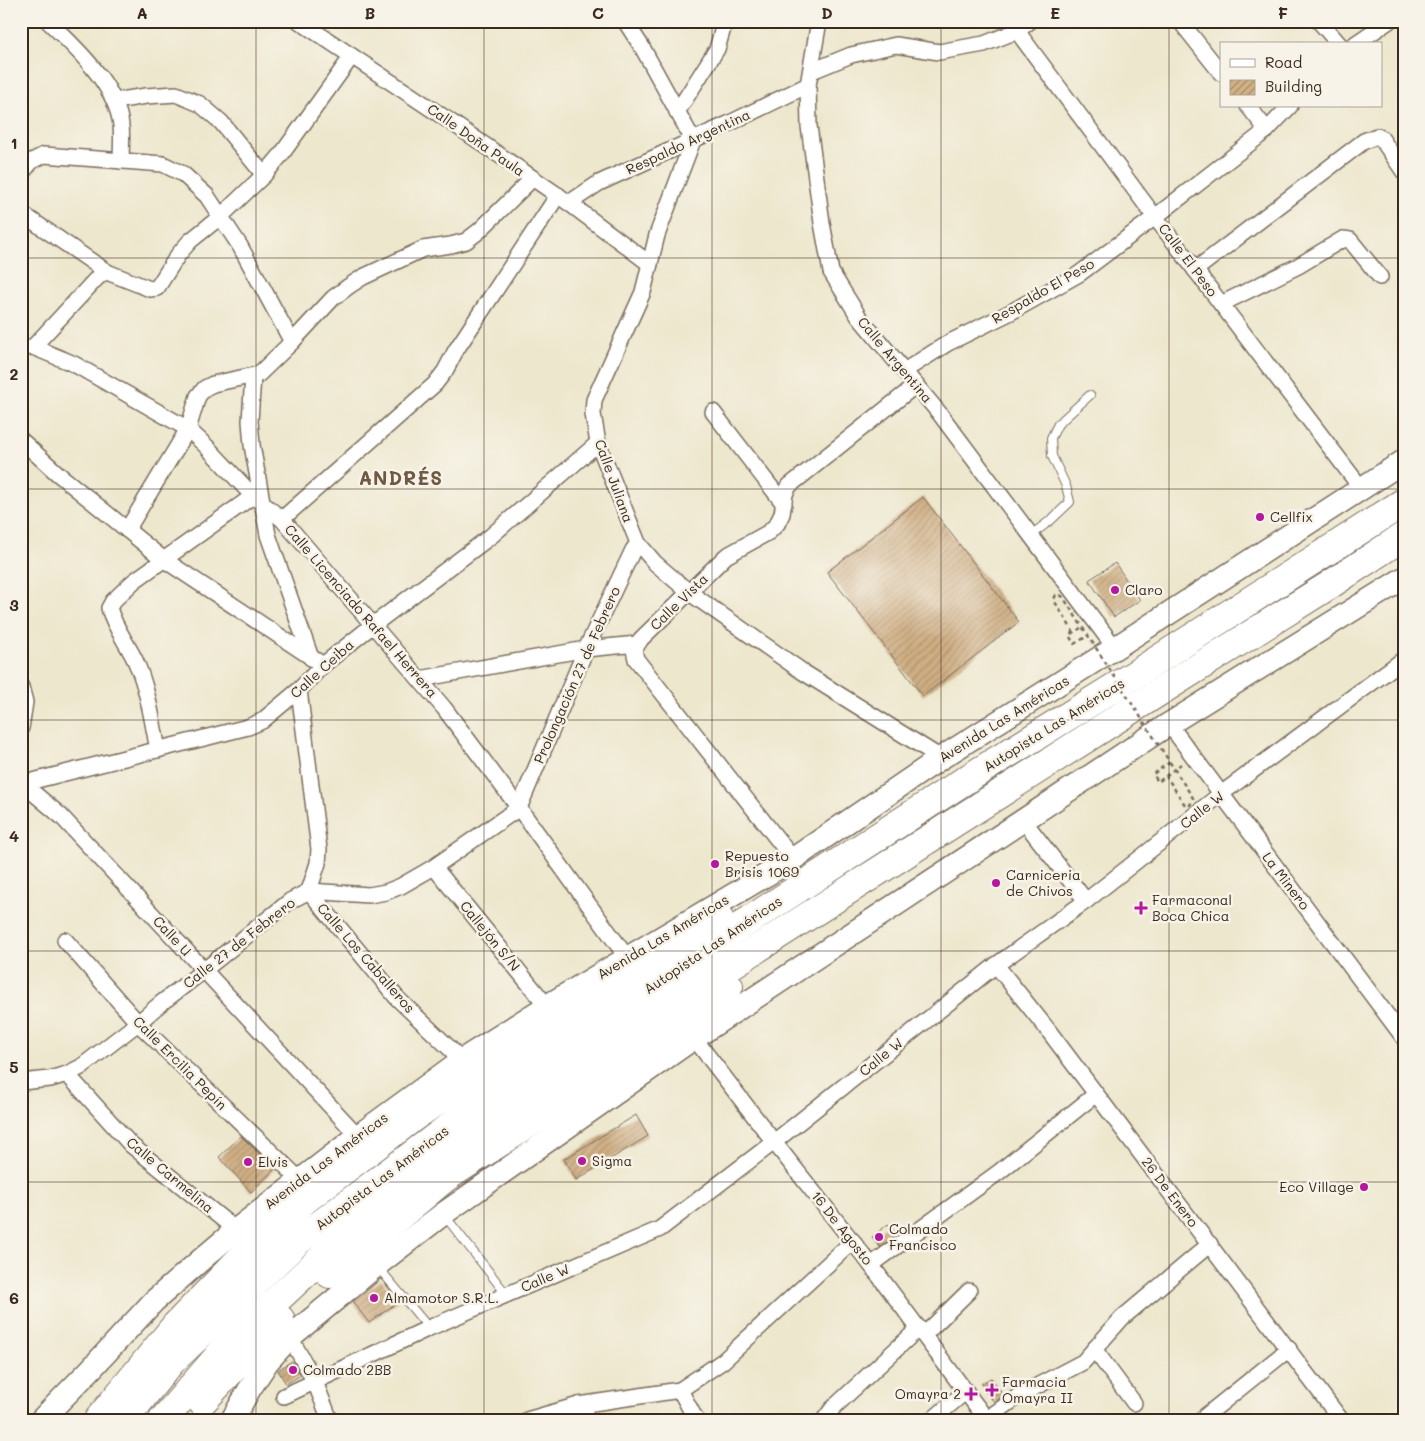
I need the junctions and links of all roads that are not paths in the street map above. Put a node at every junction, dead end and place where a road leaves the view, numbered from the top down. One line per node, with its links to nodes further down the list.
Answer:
1 (48, 21): 16 (street)
2 (299, 21): 13 (street, Calle Doña Paula)
3 (625, 21): 19 (street)
4 (726, 21): 19 (street)
5 (819, 21): 15 (street, Calle Argentina)
6 (1030, 21): 10 (street, Respaldo Argentina)
7 (1180, 21): 14 (street)
8 (1319, 21): 11 (street)
9 (1389, 21): 12 (street)
10 (1017, 31): 15 (street, Respaldo Argentina); 30 (street, Calle El Peso)
11 (1337, 42)
12 (1358, 42)
13 (352, 56): 25 (street); 26 (street, Calle Doña Paula)
14 (1220, 72)
15 (810, 78): 21 (street, Respaldo Argentina); 38 (street, Calle Argentina)
16 (115, 101): 22 (street); 25 (street)
17 (1250, 108): 20 (street)
18 (1288, 108): 20 (street, Respaldo El Peso)
19 (677, 112): 21 (street)
20 (1267, 130): 30 (street, Respaldo El Peso)
21 (693, 140): 27 (street, Respaldo Argentina); 31 (street, Calle Juliana)
22 (121, 162): 24 (street); 29 (street)
23 (1404, 172): 32 (street)
24 (21, 174)
25 (264, 175): 29 (street)
26 (532, 179): 27 (street, Calle Doña Paula); 36 (street)
27 (563, 199): 31 (street, Calle Doña Paula); 51 (street)
28 (21, 213): 33 (street)
29 (220, 217): 33 (street); 36 (street)
30 (1155, 217): 32 (street, Calle El Peso); 38 (street, Respaldo El Peso)
31 (650, 264): 45 (street, Calle Juliana)
32 (1195, 270): 35 (street, Calle El Peso)
33 (107, 272): 37 (street)
34 (1380, 277): 35 (street)
35 (1221, 304): 47 (street, Calle El Peso)
36 (292, 342): 39 (street)
37 (27, 347): 43 (street, Calle Licenciado Rafael Herrera)
38 (904, 371): 40 (street, Calle Argentina)
39 (253, 376): 43 (street); 48 (street)
40 (916, 385): 50 (street, Calle Vista); 53 (street, Calle Argentina)
41 (1090, 395): 53 (lane)
42 (713, 412): 50 (street)
43 (188, 429): 48 (street, Calle Licenciado Rafael Herrera); 52 (street)
44 (21, 440): 52 (street)
45 (598, 443): 55 (street, Calle Juliana); 59 (street, Calle Ceiba)
46 (1404, 461): 47 (street, Avenida Las Américas)
47 (1361, 488): 61 (street, Avenida Las Américas)
48 (257, 500): 51 (street, Calle Licenciado Rafael Herrera); 56 (street); 64 (street)
49 (1404, 502): 76 (highway, Autopista Las Américas)
50 (784, 504): 58 (street, Calle Vista)
51 (282, 519): 59 (street, Calle Licenciado Rafael Herrera)
52 (127, 530): 56 (street)
53 (1031, 535): 61 (street, Calle Argentina)
54 (1404, 536): 82 (highway, Autopista Las Américas)
55 (638, 543): 58 (street, Calle Juliana); 62 (street, Prolongación 27 de Febrero)
56 (163, 559): 64 (street); 70 (street)
57 (1404, 578): 68 (street)
58 (690, 592): 60 (street, Calle Vista); 71 (street, Calle Juliana)
59 (373, 625): 64 (street, Calle Ceiba); 65 (street, Calle Licenciado Rafael Herrera)
60 (637, 644): 62 (street); 77 (street)
61 (1115, 648): 71 (street, Avenida Las Américas)
62 (586, 650): 65 (street); 74 (street, Prolongación 27 de Febrero)
63 (1404, 659): 73 (street, Calle W)
64 (317, 662): 67 (street, Calle Ceiba)
65 (420, 679): 74 (street, Calle Licenciado Rafael Herrera)
66 (21, 687): 69 (street)
67 (299, 690): 70 (street, Calle Ceiba); 79 (street, Calle Los Caballeros)
68 (1169, 724): 73 (street, La Minero); 75 (street)
69 (21, 728)
70 (158, 750): 72 (street, Calle Ceiba)
71 (941, 758): 77 (street, Avenida Las Américas)
72 (22, 784): 85 (street, Calle U)
73 (1221, 794): 80 (street, Calle W); 90 (street, La Minero)
74 (519, 808): 78 (street, Calle 27 de Febrero); 83 (street, Calle Licenciado Rafael Herrera)
75 (1024, 821): 80 (street); 89 (street)
76 (868, 843): 86 (highway, Autopista Las Américas); 120 (highway)
77 (793, 859): 83 (street, Avenida Las Américas)
78 (434, 866): 79 (street, Calle 27 de Febrero); 87 (street, Callejón S/N)
79 (309, 891): 85 (street, Calle 27 de Febrero); 91 (street, Calle Los Caballeros)
80 (1086, 901): 84 (street, Calle W)
81 (65, 940): 88 (street, Calle Ercilia Pepín)
82 (771, 940): 86 (highway, Autopista Las Américas); 123 (highway)
83 (628, 959): 87 (street, Avenida Las Américas)
84 (996, 965): 94 (street, 26 De Enero); 96 (street, Calle W)
85 (203, 971): 88 (street, Calle 27 de Febrero); 95 (street, Calle U)
86 (657, 998): 121 (highway, Autopista Las Américas); 122 (highway, Autopista Las Américas)
87 (547, 1006): 91 (street, Avenida Las Américas)
88 (138, 1023): 92 (street, Calle 27 de Febrero); 97 (street, Calle Ercilia Pepín)
89 (694, 1038): 96 (street, 16 De Agosto); 98 (street)
90 (1404, 1038)
91 (462, 1060): 95 (street, Avenida Las Américas)
92 (67, 1074): 93 (street, Calle 27 de Febrero); 99 (street, Calle Carmelina)
93 (21, 1082)
94 (1096, 1094): 101 (street, 26 De Enero); 102 (street)
95 (358, 1136): 97 (street, Avenida Las Américas)
96 (774, 1142): 100 (street, 16 De Agosto); 105 (street, Calle W)
97 (300, 1180): 99 (street, Avenida Las Américas)
98 (443, 1214): 103 (street); 105 (lane)
99 (236, 1230): 119 (street, Avenida Las Américas)
100 (853, 1241): 102 (street, 16 De Agosto); 112 (street)
101 (1210, 1244): 109 (street); 110 (street, 26 De Enero)
102 (872, 1264): 107 (street, 16 De Agosto)
103 (377, 1265): 106 (lane); 108 (street)
104 (969, 1291): 107 (street)
105 (507, 1295): 106 (street, Calle W)
106 (428, 1328): 111 (street, Calle W)
107 (921, 1331): 113 (street, 16 De Agosto); 129 (street)
108 (290, 1337): 111 (street); 124 (street)
109 (1094, 1349): 115 (street); 118 (street)
110 (1288, 1350): 117 (street); 131 (street, 26 De Enero)
111 (315, 1382): 114 (street, Calle W); 125 (street)
112 (680, 1390): 116 (street); 128 (street)
113 (966, 1391): 118 (street, 16 De Agosto); 130 (street)
114 (284, 1396)
115 (1134, 1403)
116 (580, 1405): 126 (street); 127 (street)
117 (1203, 1418)
118 (987, 1419)
119 (40, 1420)
120 (98, 1420)
121 (124, 1420)
122 (163, 1420)
123 (185, 1420)
124 (232, 1420)
125 (330, 1420)
126 (527, 1420)
127 (589, 1420)
128 (696, 1420)
129 (824, 1420)
130 (932, 1420)
131 (1341, 1420)

